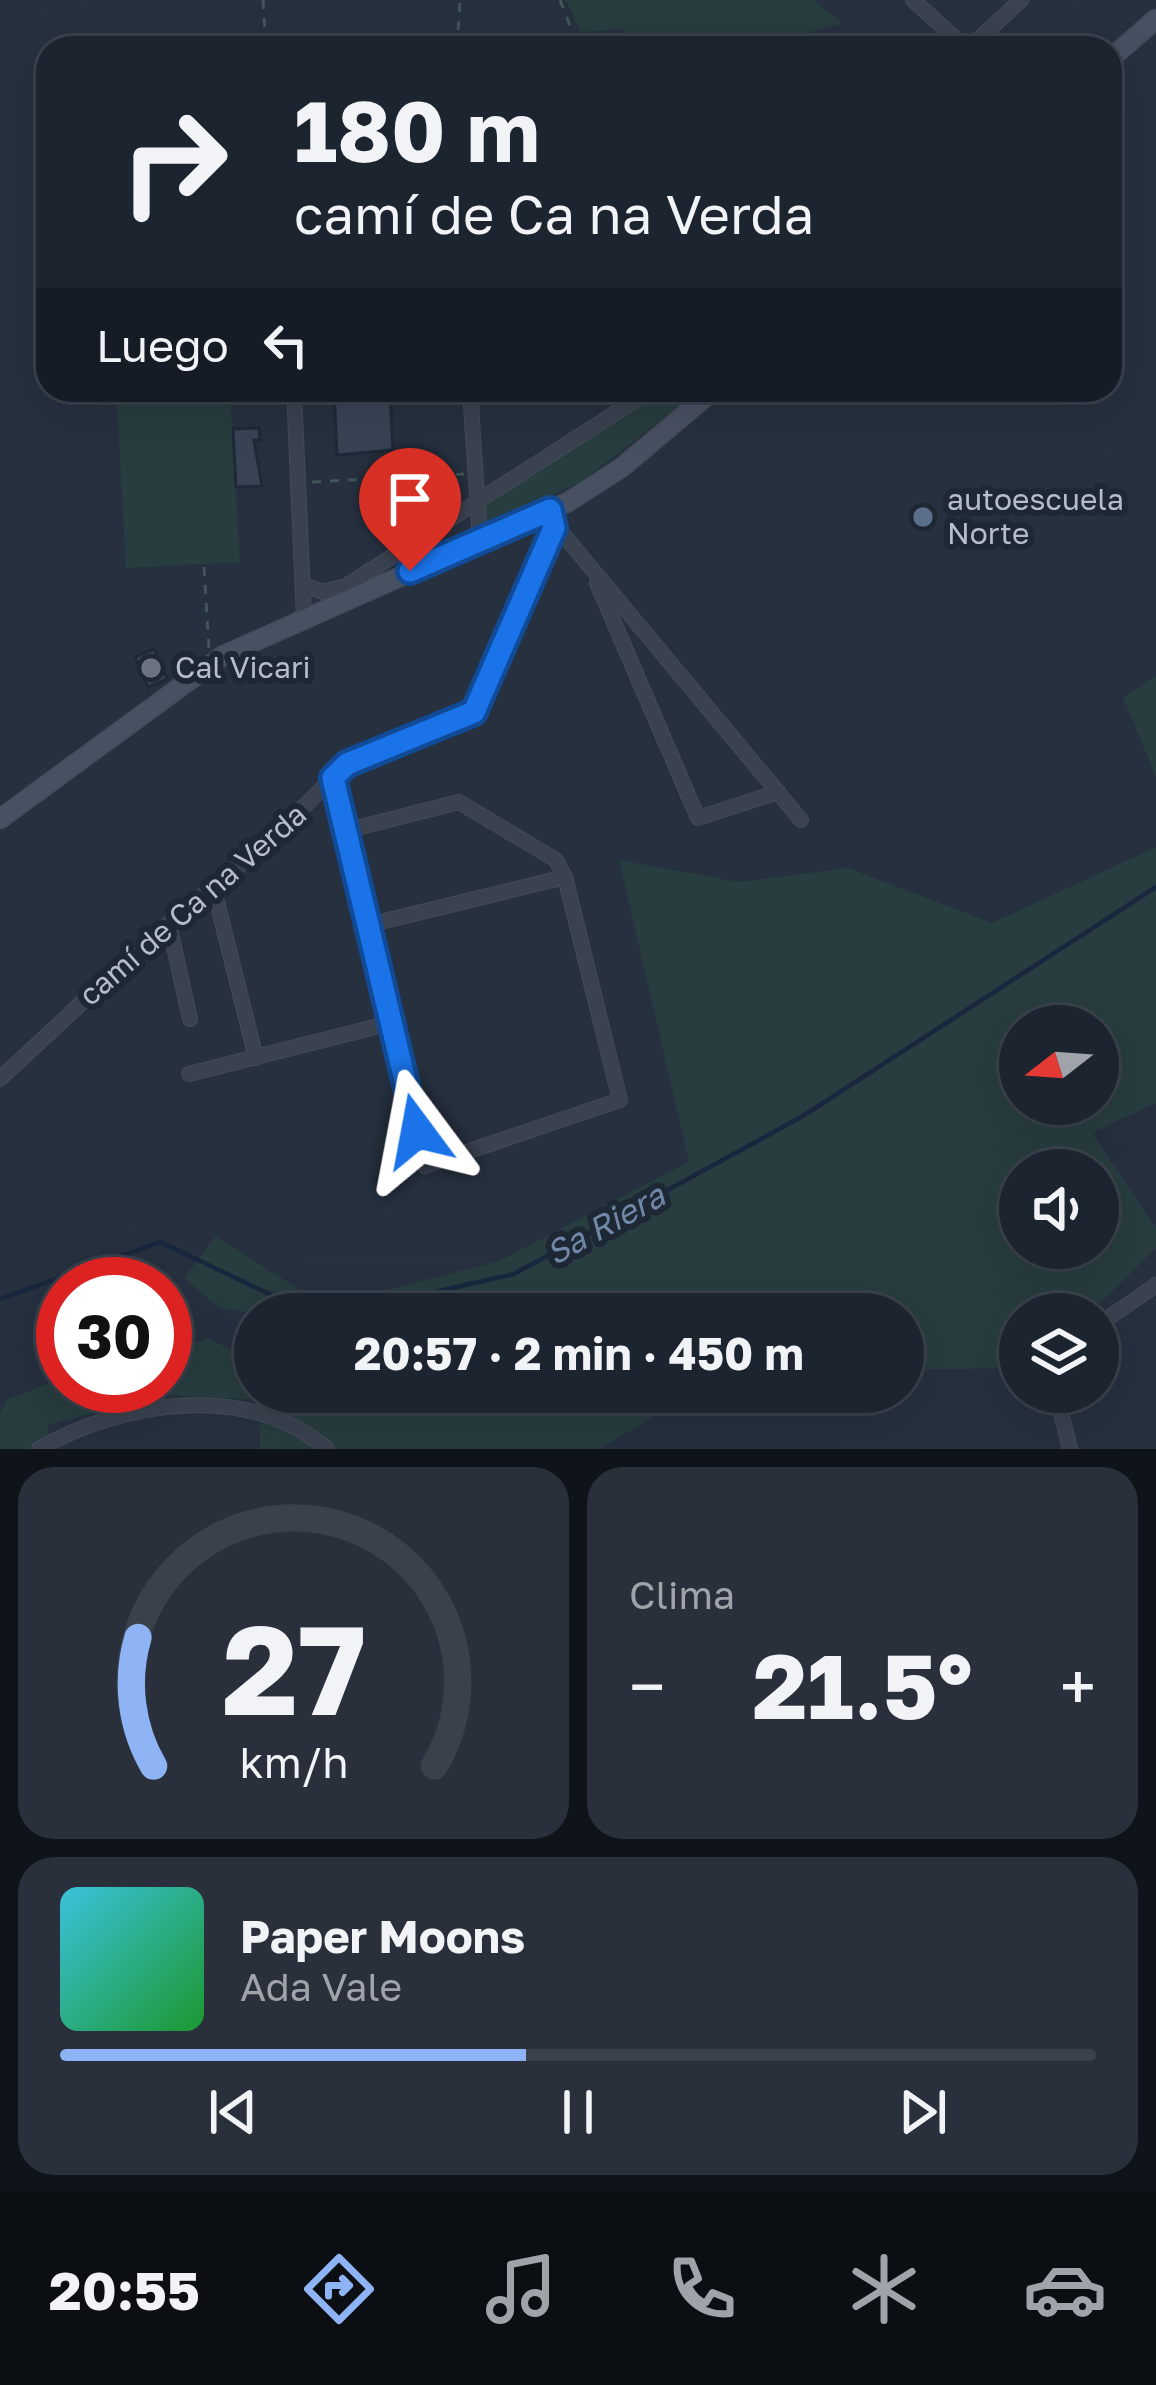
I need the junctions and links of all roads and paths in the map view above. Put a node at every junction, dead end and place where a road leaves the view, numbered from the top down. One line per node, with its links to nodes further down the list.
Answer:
1 (263, 0): 7 (path)
2 (460, 0): 8 (path)
3 (560, 0): 9 (path)
4 (913, 0): 10 (street)
5 (1021, 0): 11 (street)
6 (1156, 19): 12 (street)
7 (265, 36)
8 (458, 36)
9 (575, 36)
10 (954, 36)
11 (980, 36)
12 (1122, 49)
13 (295, 402): 18 (street)
14 (471, 402): 17 (street)
15 (633, 402): 19 (street)
16 (700, 402): 20 (street)
17 (475, 474): 18 (path); 19 (street)
18 (298, 482): 24 (street)
19 (476, 505): 21 (street); 24 (street)
20 (552, 519): 21 (street); 23 (street); 27 (street, camí de Ca na Verda)
21 (480, 540): 25 (street)
22 (204, 567): 26 (path)
23 (592, 573): 28 (street); 28 (street)
24 (303, 584): 25 (street)
25 (304, 618): 26 (street)
26 (209, 665): 29 (street)
27 (333, 778): 31 (street); 33 (street, camí de Ca na Verda)
28 (778, 792): 30 (street)
29 (0, 819)
30 (801, 820)
31 (345, 831): 32 (street); 35 (street)
32 (565, 878): 35 (street); 37 (street)
33 (213, 886): 34 (street, camí de Ca na Verda); 38 (street)
34 (169, 924): 36 (street); 40 (street, camí de Ca na Verda)
35 (368, 925): 37 (street)
36 (190, 1019)
37 (391, 1023): 38 (street)
38 (256, 1058): 39 (street)
39 (189, 1074)
40 (0, 1078)
41 (1156, 1285): 42 (street)
42 (1119, 1311)
43 (1061, 1413): 46 (street)
44 (39, 1449): 45 (street)
45 (328, 1449)
46 (1070, 1449)

